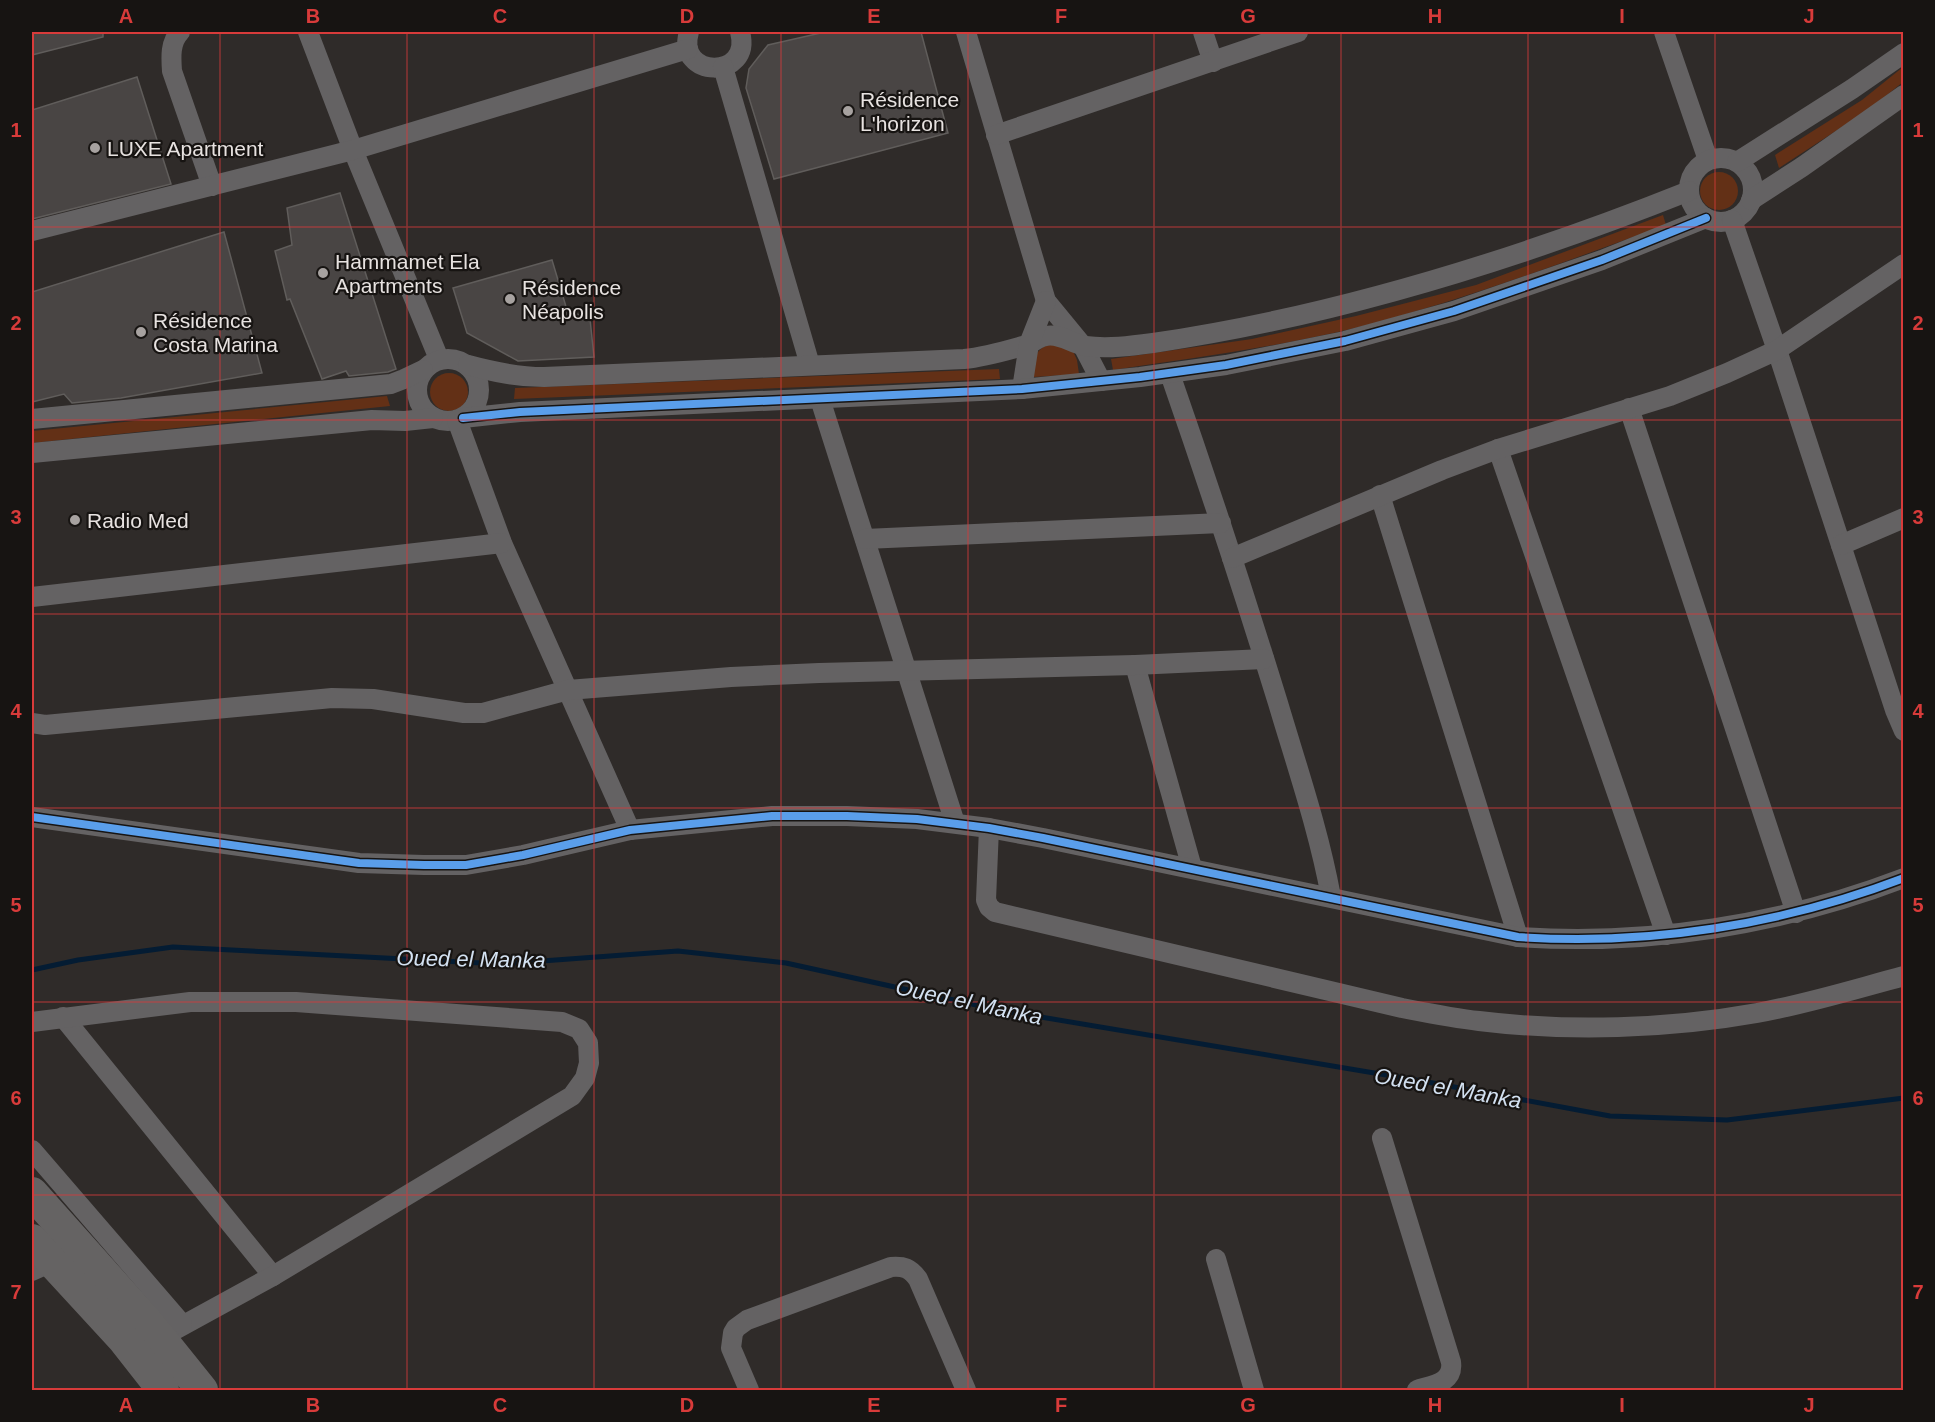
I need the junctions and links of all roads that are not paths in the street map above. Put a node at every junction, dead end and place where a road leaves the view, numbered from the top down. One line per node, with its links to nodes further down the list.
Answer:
1 (180, 32): 17 (street)
2 (309, 32): 14 (street)
3 (744, 32): 11 (street)
4 (966, 32): 13 (street)
5 (1203, 32): 10 (street)
6 (1298, 32): 10 (street)
7 (1664, 32): 15 (street)
8 (688, 40): 11 (street); 14 (street)
9 (1904, 53): 16 (street)
10 (1213, 62): 13 (street)
11 (723, 67): 30 (street)
12 (1904, 95): 19 (street)
13 (996, 135): 24 (street)
14 (353, 150): 17 (street); 28 (street)
15 (1708, 160): 16 (street); 18 (street)
16 (1737, 162): 19 (street)
17 (212, 186): 22 (street)
18 (1689, 191): 20 (street); 26 (street)
19 (1751, 200): 21 (street)
20 (1706, 218): 21 (street); 31 (street)
21 (1732, 220): 27 (street)
22 (32, 231)
23 (1904, 264): 27 (street)
24 (1046, 301): 25 (street); 26 (street)
25 (1029, 344): 26 (street); 30 (street); 33 (street)
26 (1083, 346): 32 (street)
27 (1777, 350): 35 (street); 46 (street)
28 (431, 364): 29 (street); 36 (street); 37 (street)
29 (468, 365): 30 (street); 38 (street)
30 (810, 365)
31 (1170, 374): 32 (street); 43 (street)
32 (1101, 381): 33 (street)
33 (1022, 389): 34 (street)
34 (820, 399): 38 (street); 44 (street)
35 (1629, 408): 39 (street); 63 (street)
36 (434, 418): 38 (street); 40 (street)
37 (32, 419)
38 (460, 419): 45 (street)
39 (1498, 449): 41 (street); 64 (street)
40 (32, 453)
41 (1380, 495): 47 (street); 65 (street)
42 (1904, 518): 46 (street)
43 (1221, 523): 44 (street); 47 (street)
44 (866, 539): 51 (street)
45 (502, 543): 48 (street); 52 (street)
46 (1841, 545): 53 (street)
47 (1232, 558): 49 (street)
48 (32, 597)
49 (1264, 659): 50 (street); 62 (street)
50 (1135, 665): 51 (street); 60 (street)
51 (908, 672): 52 (street); 57 (street)
52 (568, 690): 54 (street); 59 (street)
53 (1899, 708): 55 (street)
54 (32, 723)
55 (1904, 731)
56 (32, 817): 59 (street)
57 (955, 823): 58 (street); 59 (street)
58 (989, 828): 60 (street); 66 (street)
59 (630, 830)
60 (1192, 868): 62 (street)
61 (1904, 878): 63 (street)
62 (1330, 897): 65 (street)
63 (1796, 913): 64 (street)
64 (1666, 935): 65 (street)
65 (1518, 937)
66 (1904, 976)
67 (63, 1017): 68 (street); 74 (street); 74 (street)
68 (32, 1022)
69 (1382, 1138): 81 (street)
70 (32, 1150): 75 (street)
71 (32, 1193): 75 (main road)
72 (38, 1258): 76 (main road)
73 (1216, 1259): 80 (street)
74 (273, 1276): 75 (street)
75 (171, 1331): 77 (main road)
76 (163, 1390)
77 (202, 1390)
78 (749, 1390): 79 (street)
79 (966, 1390)
80 (1254, 1390)
81 (1417, 1390)

